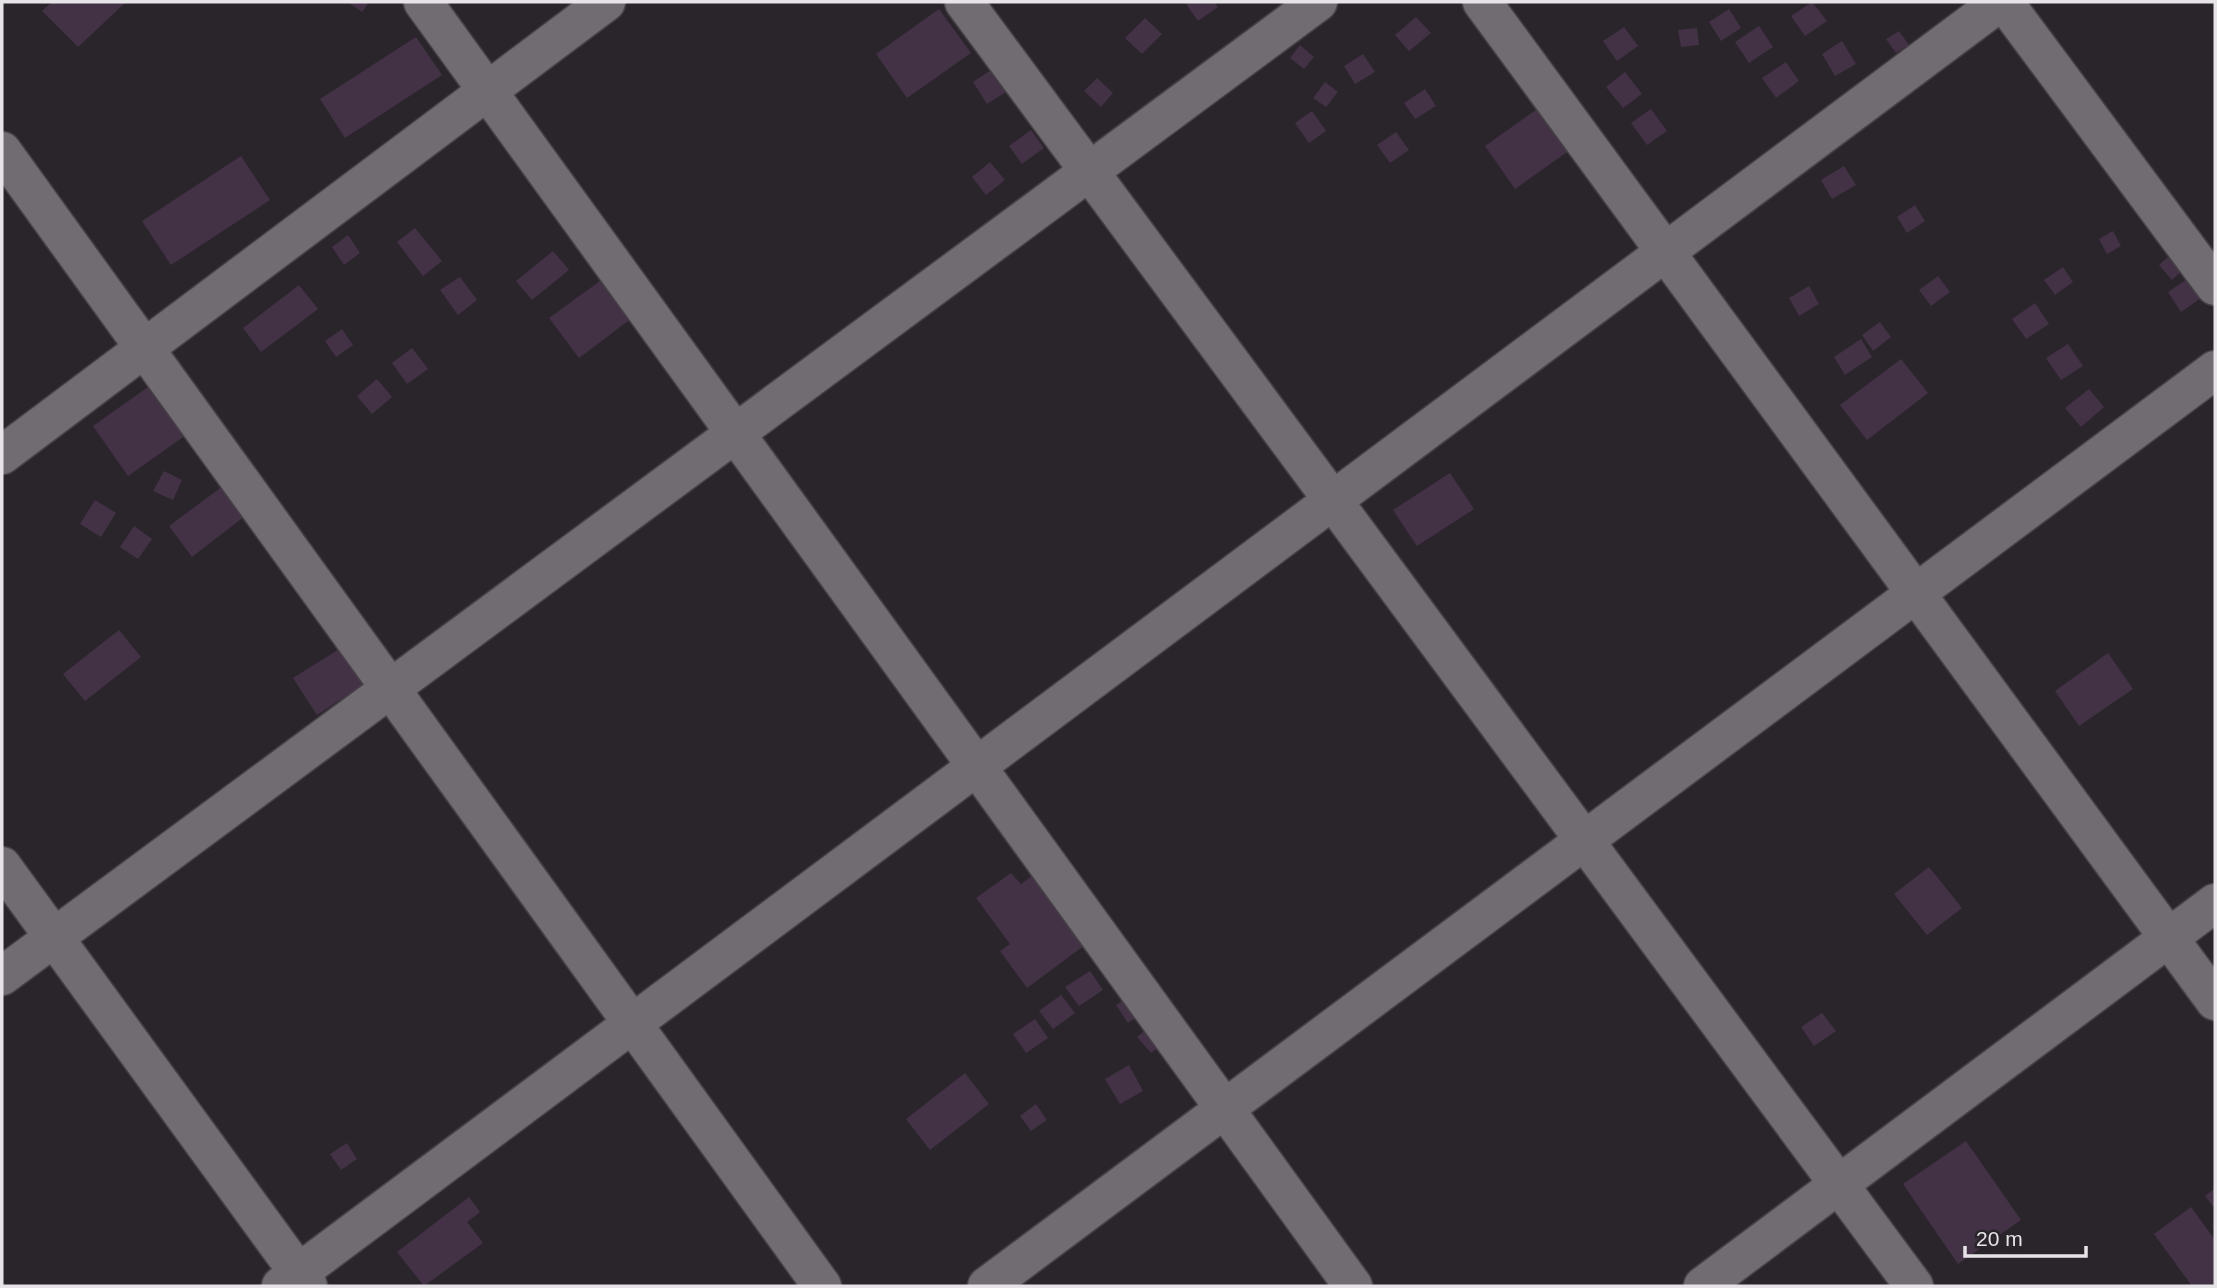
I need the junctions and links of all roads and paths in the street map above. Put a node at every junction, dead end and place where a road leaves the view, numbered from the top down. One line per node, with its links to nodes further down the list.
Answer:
1 (423, 2): 7 (street)
2 (606, 2): 7 (street)
3 (964, 2): 9 (street)
4 (1318, 2): 9 (street)
5 (1482, 2): 10 (street)
6 (2002, 2): 10 (street); 11 (street)
7 (487, 91): 12 (street); 14 (street)
8 (2, 151): 12 (street)
9 (1089, 171): 14 (street); 16 (street)
10 (1665, 251): 16 (street); 17 (street)
11 (2215, 286)
12 (144, 349): 15 (street); 18 (street)
13 (2213, 377): 17 (street)
14 (735, 433): 18 (street); 19 (street)
15 (2, 456)
16 (1332, 500): 19 (street); 20 (street)
17 (1916, 593): 20 (street); 24 (street)
18 (390, 689): 23 (street); 27 (street)
19 (976, 766): 27 (street); 28 (street)
20 (1584, 841): 28 (street); 29 (street)
21 (2, 866): 23 (street)
22 (2215, 903): 24 (street)
23 (54, 937): 25 (street); 30 (street)
24 (2169, 938): 26 (street); 29 (street)
25 (2, 976)
26 (2215, 1001)
27 (632, 1024): 30 (street); 31 (street)
28 (1225, 1109): 32 (street); 33 (street)
29 (1839, 1185): 34 (street); 35 (street)
30 (296, 1282)
31 (822, 1286)
32 (988, 1286)
33 (1353, 1286)
34 (1703, 1286)
35 (1914, 1286)

